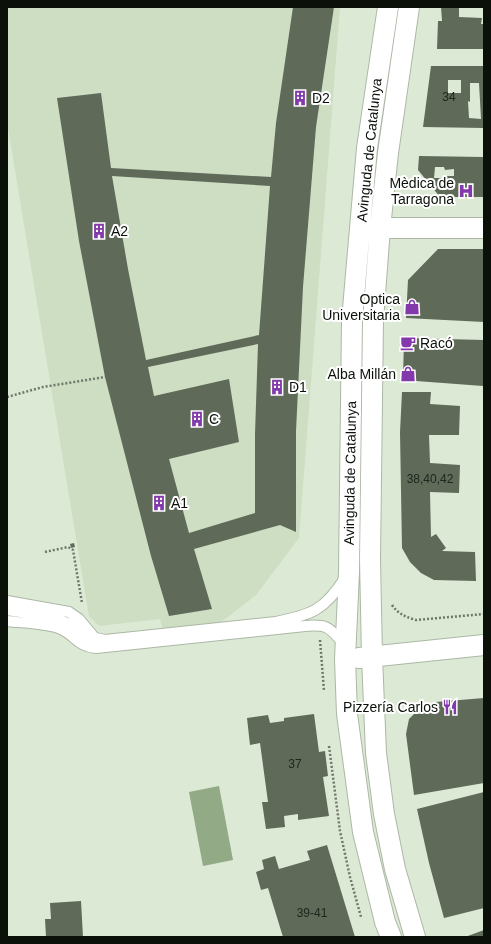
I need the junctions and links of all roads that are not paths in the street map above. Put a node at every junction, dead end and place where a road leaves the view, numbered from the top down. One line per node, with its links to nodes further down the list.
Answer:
1 (388, 7): 5 (street, Avinguda de Catalunya)
2 (409, 7): 3 (street, Avinguda de Catalunya)
3 (380, 228): 4 (street); 12 (street, Avinguda de Catalunya)
4 (484, 228)
5 (349, 572): 9 (lane); 11 (street, Avinguda de Catalunya)
6 (7, 602): 9 (lane)
7 (7, 610): 9 (lane)
8 (7, 621): 11 (lane)
9 (95, 638)
10 (484, 645): 12 (street)
11 (345, 652): 12 (street); 13 (street, Avinguda de Catalunya)
12 (372, 657): 14 (street, Avinguda de Catalunya)
13 (391, 937)
14 (415, 937)

